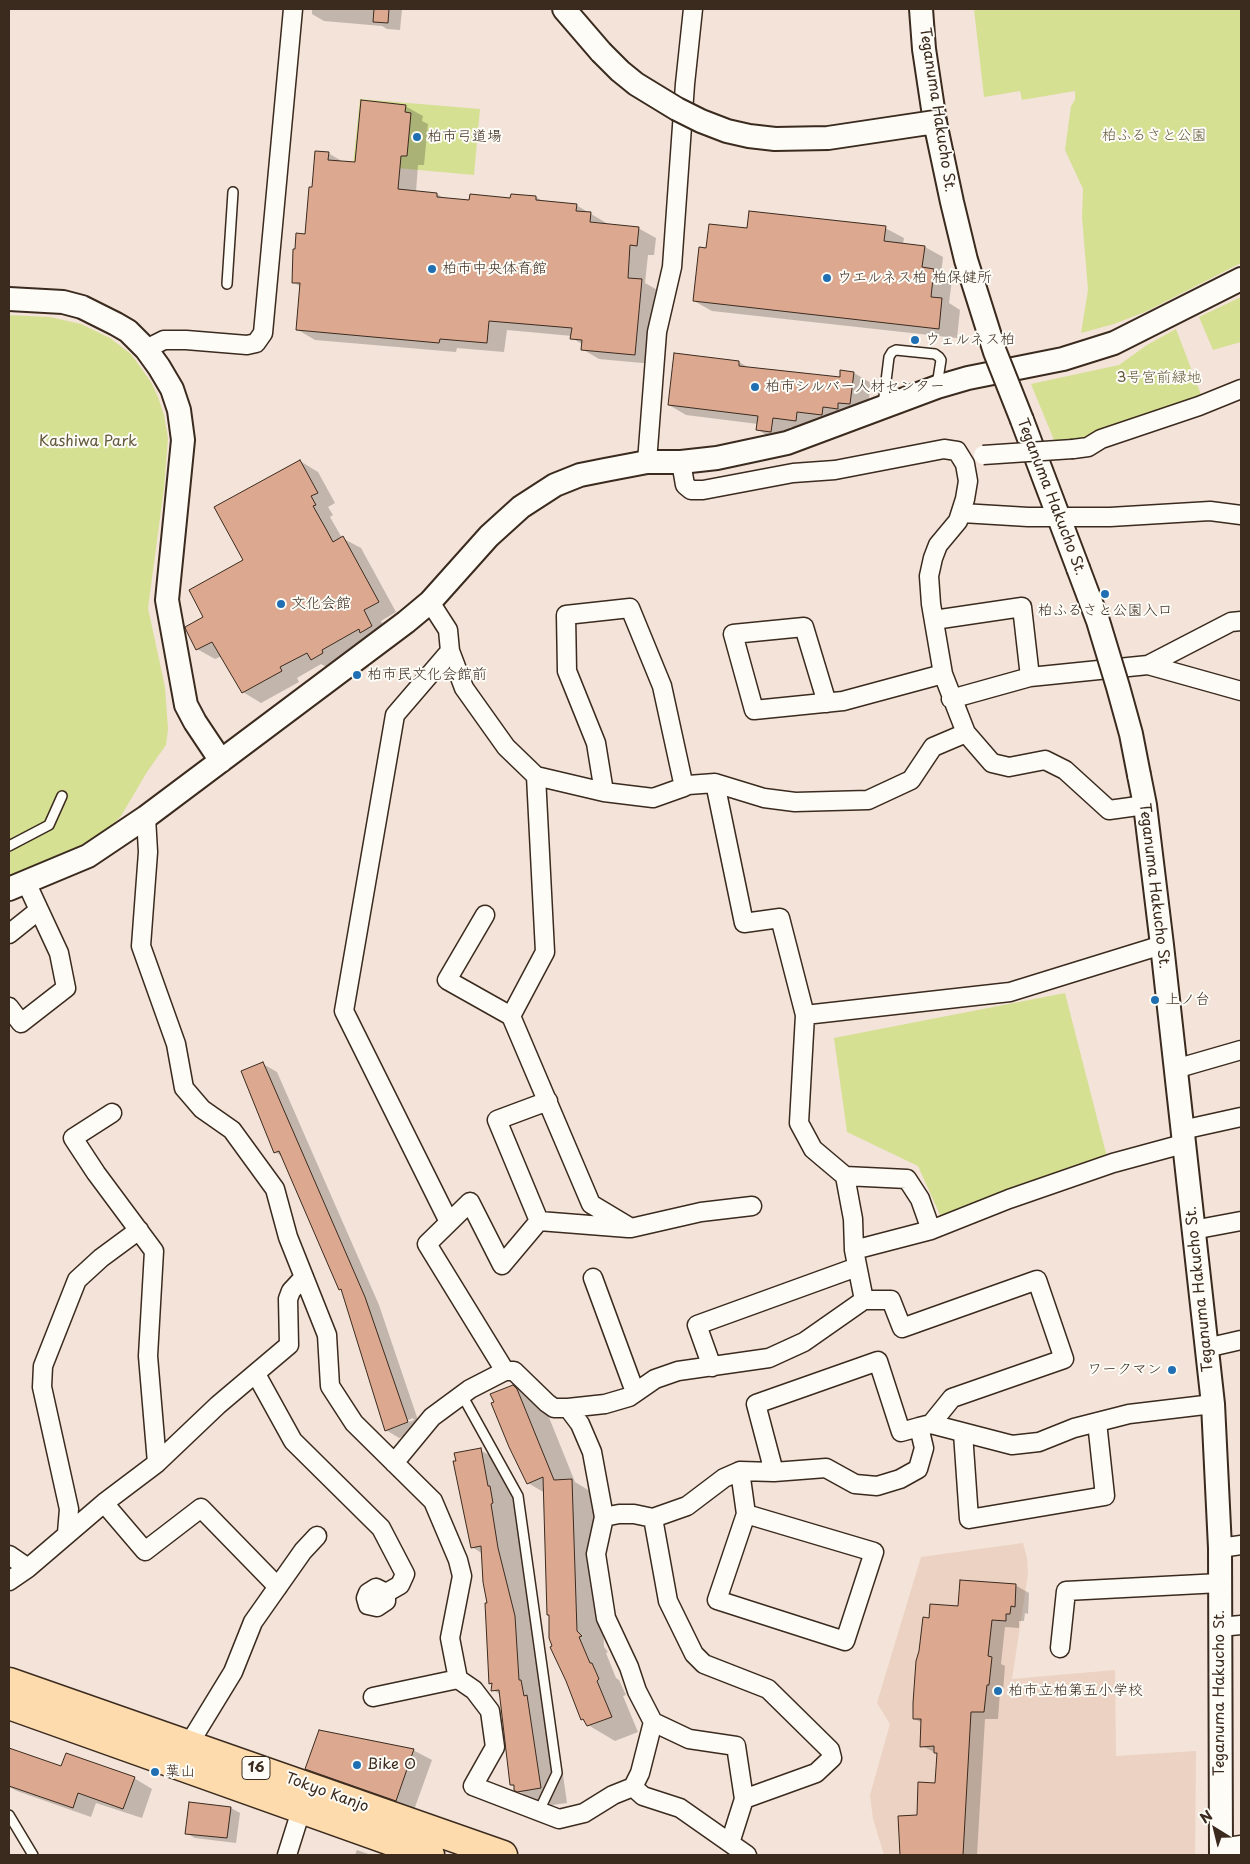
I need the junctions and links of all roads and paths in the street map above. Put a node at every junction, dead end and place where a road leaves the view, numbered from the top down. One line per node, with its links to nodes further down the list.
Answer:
1 (293, 9): 10 (street)
2 (564, 9): 5 (street, bridge)
3 (693, 9): 15 (street)
4 (921, 9): 5 (street, Teganuma Hakucho St.)
5 (936, 122): 19 (street, Teganuma Hakucho St., bridge)
6 (233, 192): 8 (lane)
7 (1241, 279): 11 (street)
8 (227, 284)
9 (9, 299): 10 (street)
10 (146, 349): 31 (street)
11 (937, 387): 13 (street); 13 (lane)
12 (1241, 389): 14 (street, bridge)
13 (883, 408): 16 (street)
14 (957, 451): 16 (street); 17 (street)
15 (647, 462): 16 (street); 20 (street)
16 (681, 462)
17 (962, 513): 19 (street); 21 (street)
18 (1241, 515): 19 (street)
19 (1059, 517): 37 (street, Teganuma Hakucho St., bridge)
20 (430, 602): 23 (street); 31 (street)
21 (934, 620): 25 (street); 26 (street)
22 (1241, 621): 24 (street)
23 (450, 651): 32 (street); 58 (street)
24 (1148, 665): 26 (street); 27 (street)
25 (942, 674): 28 (street); 29 (street)
26 (1030, 677): 28 (street)
27 (1241, 690)
28 (951, 699): 30 (street)
29 (827, 703): 29 (street)
30 (966, 733): 33 (street); 37 (street)
31 (221, 761): 38 (street)
32 (536, 776): 35 (street); 47 (street)
33 (715, 783): 34 (street); 46 (street)
34 (684, 787): 35 (street); 35 (street)
35 (604, 792)
36 (62, 796): 39 (lane)
37 (1145, 805): 44 (street, Teganuma Hakucho St.)
38 (146, 817): 40 (street); 64 (street)
39 (9, 846)
40 (18, 885): 41 (street)
41 (39, 910): 43 (street); 45 (street)
42 (485, 915): 47 (street)
43 (9, 934)
44 (1162, 945): 46 (street); 49 (street, Teganuma Hakucho St.)
45 (9, 1007)
46 (805, 1015): 54 (street)
47 (512, 1016): 50 (street)
48 (1241, 1050): 49 (street)
49 (1176, 1069): 53 (street, Teganuma Hakucho St.)
50 (548, 1102): 56 (street); 59 (street)
51 (112, 1112): 60 (street)
52 (1241, 1116): 53 (street)
53 (1183, 1137): 61 (street); 62 (street, Teganuma Hakucho St.)
54 (845, 1176): 61 (street); 63 (street)
55 (752, 1206): 59 (street)
56 (539, 1221): 58 (street); 59 (street)
57 (1241, 1221): 62 (street)
58 (449, 1222): 70 (street)
59 (631, 1228)
60 (138, 1230): 79 (street); 87 (street)
61 (931, 1230): 63 (street)
62 (1193, 1230): 68 (street, Teganuma Hakucho St.)
63 (855, 1258): 66 (street); 69 (street)
64 (304, 1277): 71 (street); 80 (street)
65 (593, 1278): 72 (street)
66 (864, 1300): 69 (street); 77 (street)
67 (1241, 1340): 68 (street)
68 (1206, 1348): 74 (street, Teganuma Hakucho St.)
69 (712, 1367): 72 (street)
70 (505, 1371): 73 (street); 75 (street)
71 (256, 1374): 79 (street); 95 (street)
72 (635, 1392): 75 (street)
73 (462, 1395): 80 (street); 107 (lane)
74 (1213, 1404): 76 (street); 89 (street, Teganuma Hakucho St.)
75 (568, 1408): 85 (street)
76 (1097, 1422): 78 (street); 78 (street)
77 (925, 1426): 78 (street); 82 (street); 82 (street)
78 (963, 1433)
79 (157, 1463): 83 (street)
80 (394, 1463): 98 (street)
81 (740, 1471): 82 (street); 84 (street); 86 (street)
82 (774, 1472)
83 (104, 1503): 87 (street); 94 (street)
84 (746, 1514): 84 (street)
85 (604, 1516): 86 (street); 102 (street)
86 (653, 1518): 106 (street)
87 (67, 1533): 91 (street)
88 (317, 1536): 94 (street)
89 (1230, 1546): 93 (street, Teganuma Hakucho St.)
90 (9, 1555): 91 (street)
91 (28, 1568): 92 (street)
92 (9, 1582)
93 (1220, 1583): 96 (street, Teganuma Hakucho St.); 97 (street)
94 (278, 1587): 103 (street)
95 (386, 1593)
96 (1231, 1626): 110 (street, Teganuma Hakucho St.)
97 (1060, 1648)
98 (458, 1679): 100 (street); 107 (street)
99 (9, 1682): 103 (highway, Tokyo Kanjo / 16)
100 (373, 1697)
101 (9, 1705): 105 (highway, Tokyo Kanjo / 16)
102 (653, 1722): 104 (street); 106 (street)
103 (189, 1744): 105 (highway, Tokyo Kanjo / 16)
104 (633, 1787): 107 (street); 109 (street)
105 (305, 1798): 112 (street); 113 (highway, Tokyo Kanjo / 16); 114 (highway, Tokyo Kanjo / 16)
106 (744, 1799): 109 (street)
107 (539, 1811)
108 (9, 1815): 111 (lane)
109 (730, 1844): 115 (street)
110 (1227, 1850)
111 (33, 1855)
112 (287, 1855)
113 (430, 1855)
114 (503, 1855)
115 (747, 1855)

